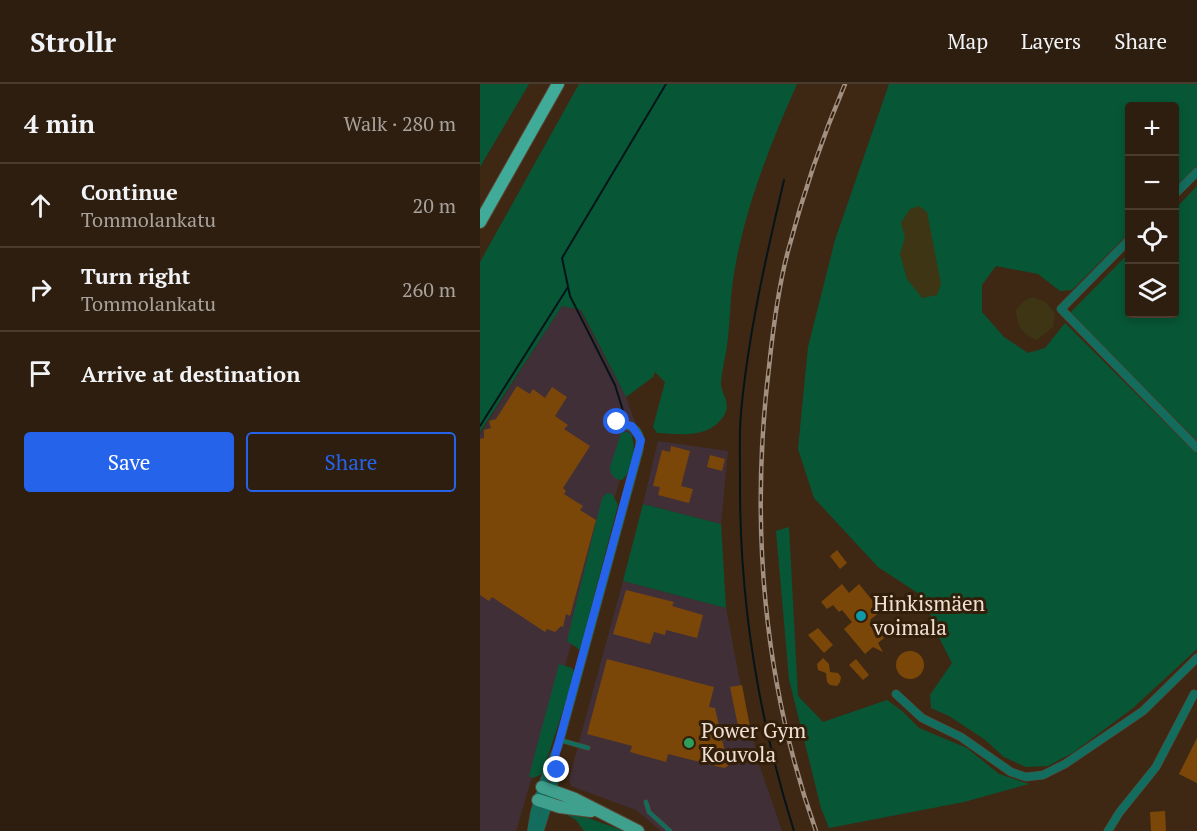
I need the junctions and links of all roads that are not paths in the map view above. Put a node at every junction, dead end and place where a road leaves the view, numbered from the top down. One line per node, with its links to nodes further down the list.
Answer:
1 (558, 84): 4 (highway)
2 (1197, 172): 3 (street)
3 (1179, 190)
4 (480, 222)
5 (1125, 244): 7 (street)
6 (617, 422): 11 (street)
7 (1197, 448)
8 (1197, 658): 9 (street)
9 (896, 694)
10 (1194, 694): 21 (street)
11 (560, 740): 12 (lane); 13 (street)
12 (588, 748)
13 (547, 789): 14 (street); 16 (main road)
14 (543, 802): 16 (main road); 17 (street); 18 (street)
15 (646, 802): 20 (lane)
16 (606, 816): 19 (main road)
17 (532, 831)
18 (539, 831)
19 (639, 831)
20 (670, 831)
21 (1108, 831)

